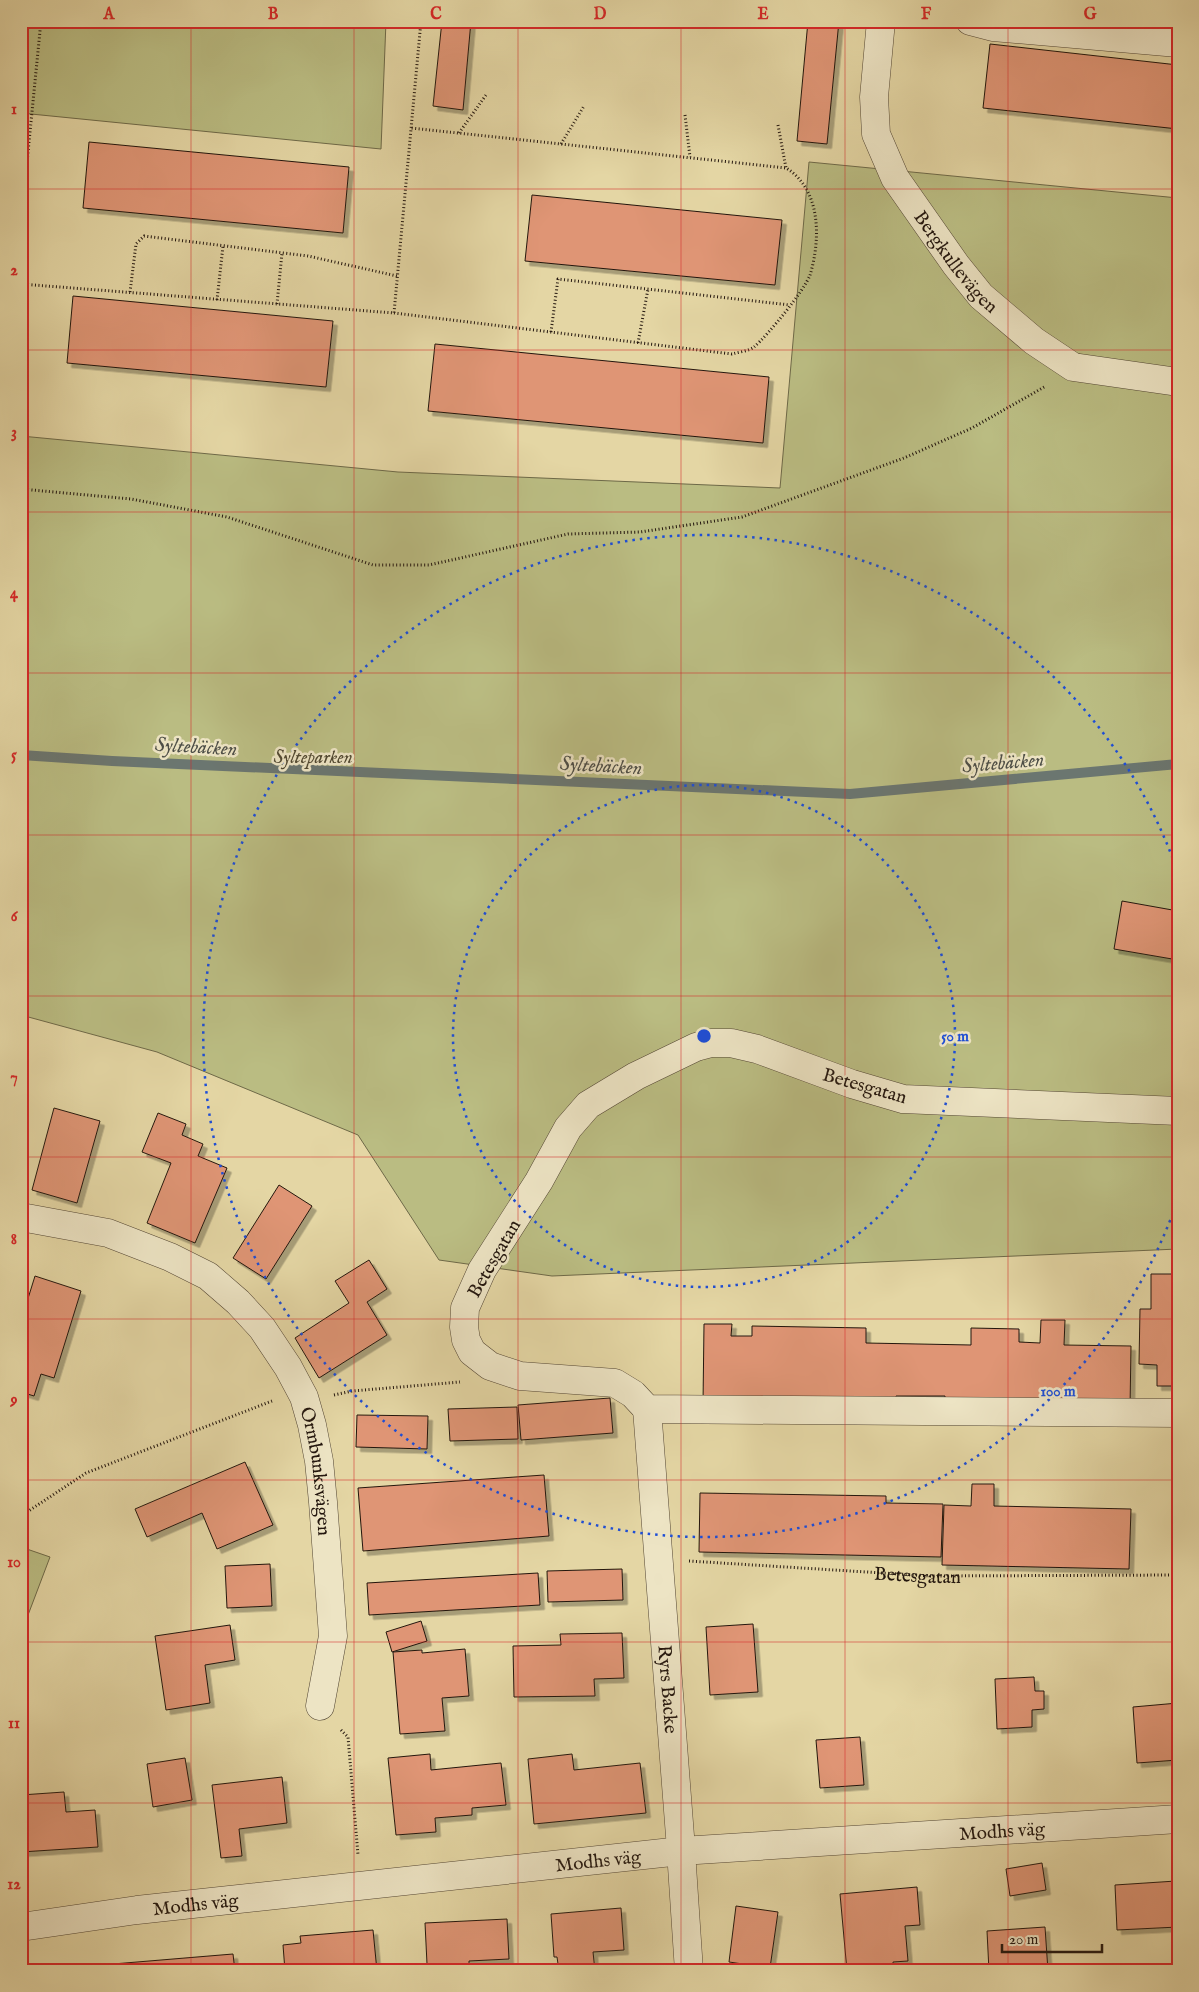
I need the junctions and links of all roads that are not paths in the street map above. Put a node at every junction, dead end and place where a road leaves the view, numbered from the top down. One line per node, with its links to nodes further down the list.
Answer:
1 (881, 21): 4 (street, Bergkullevägen)
2 (971, 21): 3 (street)
3 (1178, 43)
4 (1178, 382)
5 (1178, 1111): 7 (street, Betesgatan)
6 (21, 1218): 9 (street, Ormbunksvägen)
7 (647, 1409): 8 (street); 11 (street, Ryrs Backe)
8 (1178, 1413)
9 (320, 1706)
10 (1178, 1819): 11 (street, Modhs väg)
11 (681, 1851): 12 (street, Modhs väg); 13 (street, Ryrs Backe)
12 (21, 1927)
13 (689, 1971)

